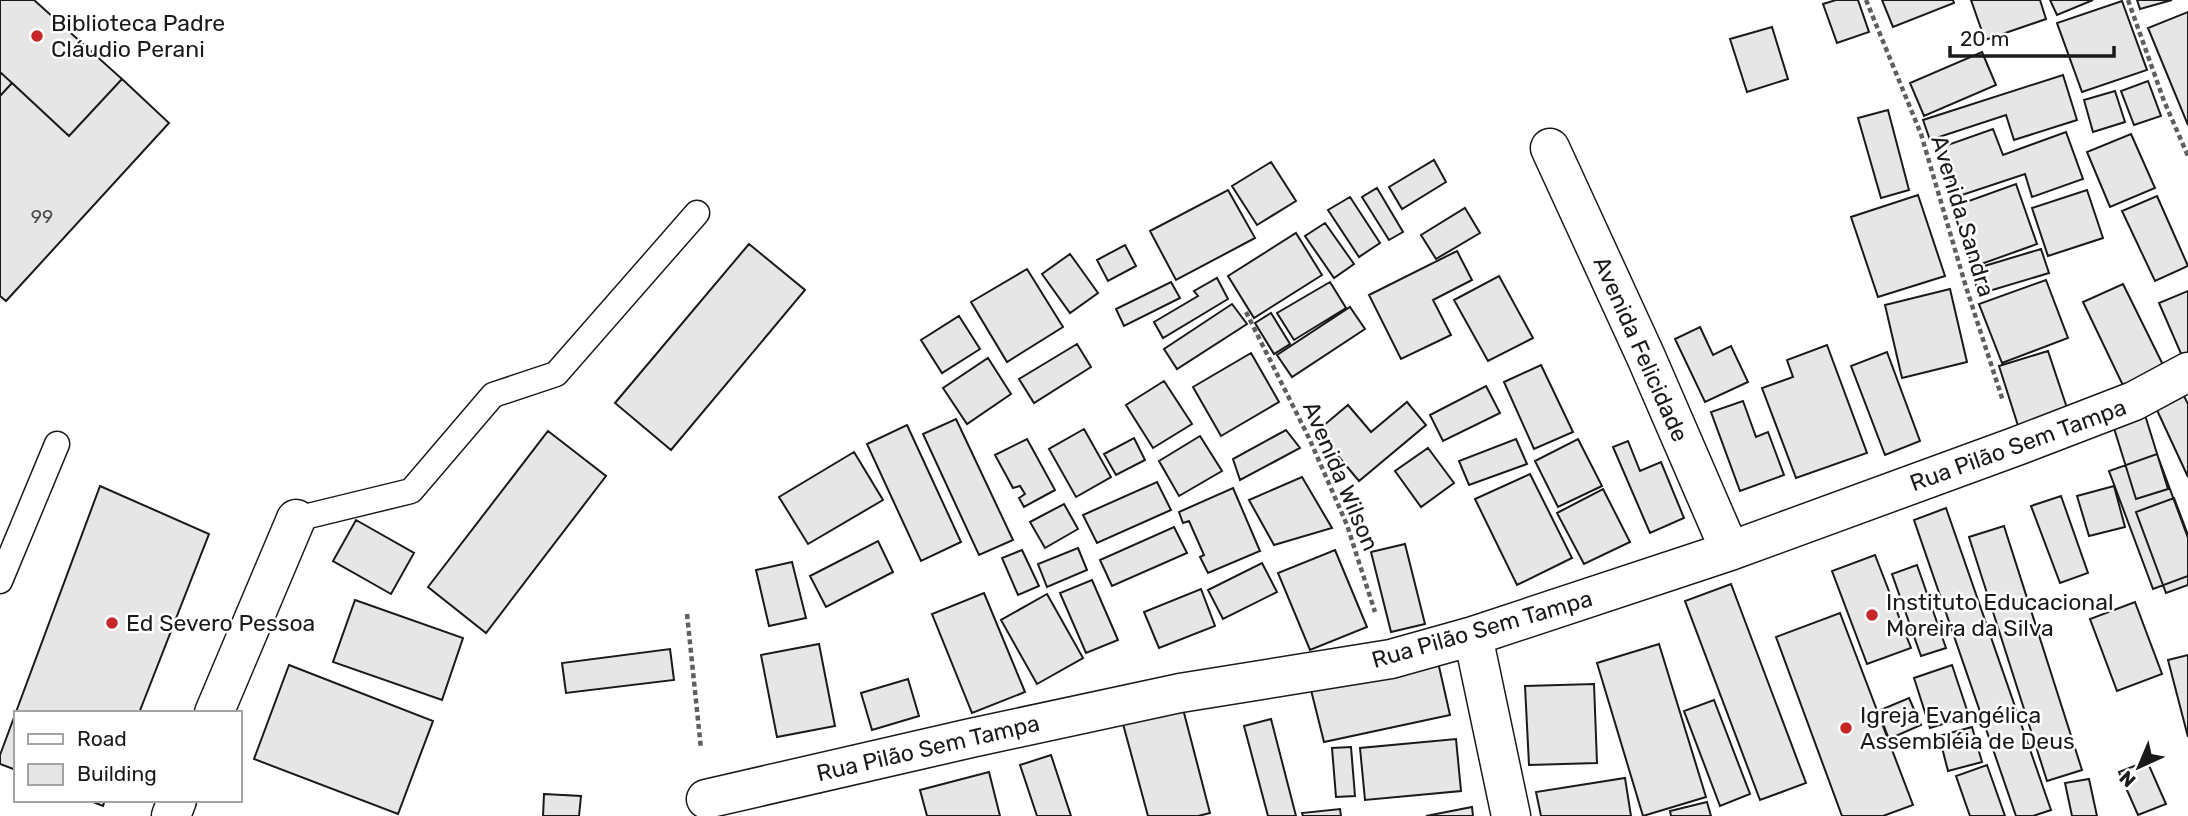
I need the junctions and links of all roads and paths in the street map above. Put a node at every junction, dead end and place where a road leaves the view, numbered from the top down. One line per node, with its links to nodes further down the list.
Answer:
1 (1866, 0): 9 (path, Avenida Sandra)
2 (2129, 0): 4 (path)
3 (1550, 148): 11 (street, Avenida Felicidade)
4 (2188, 156)
5 (697, 213): 10 (lane)
6 (1247, 312): 15 (path, Avenida Wilson)
7 (2188, 372): 9 (street, Rua Pilão Sem Tampa)
8 (57, 444): 12 (lane)
9 (2017, 446): 11 (street, Rua Pilão Sem Tampa)
10 (296, 519): 16 (street)
11 (1730, 551): 14 (street, Rua Pilão Sem Tampa)
12 (0, 581)
13 (687, 614): 17 (path)
14 (1473, 636): 15 (street, Rua Pilão Sem Tampa); 18 (street)
15 (1391, 659): 17 (street, Rua Pilão Sem Tampa)
16 (215, 711)
17 (706, 799)
18 (1511, 816)

